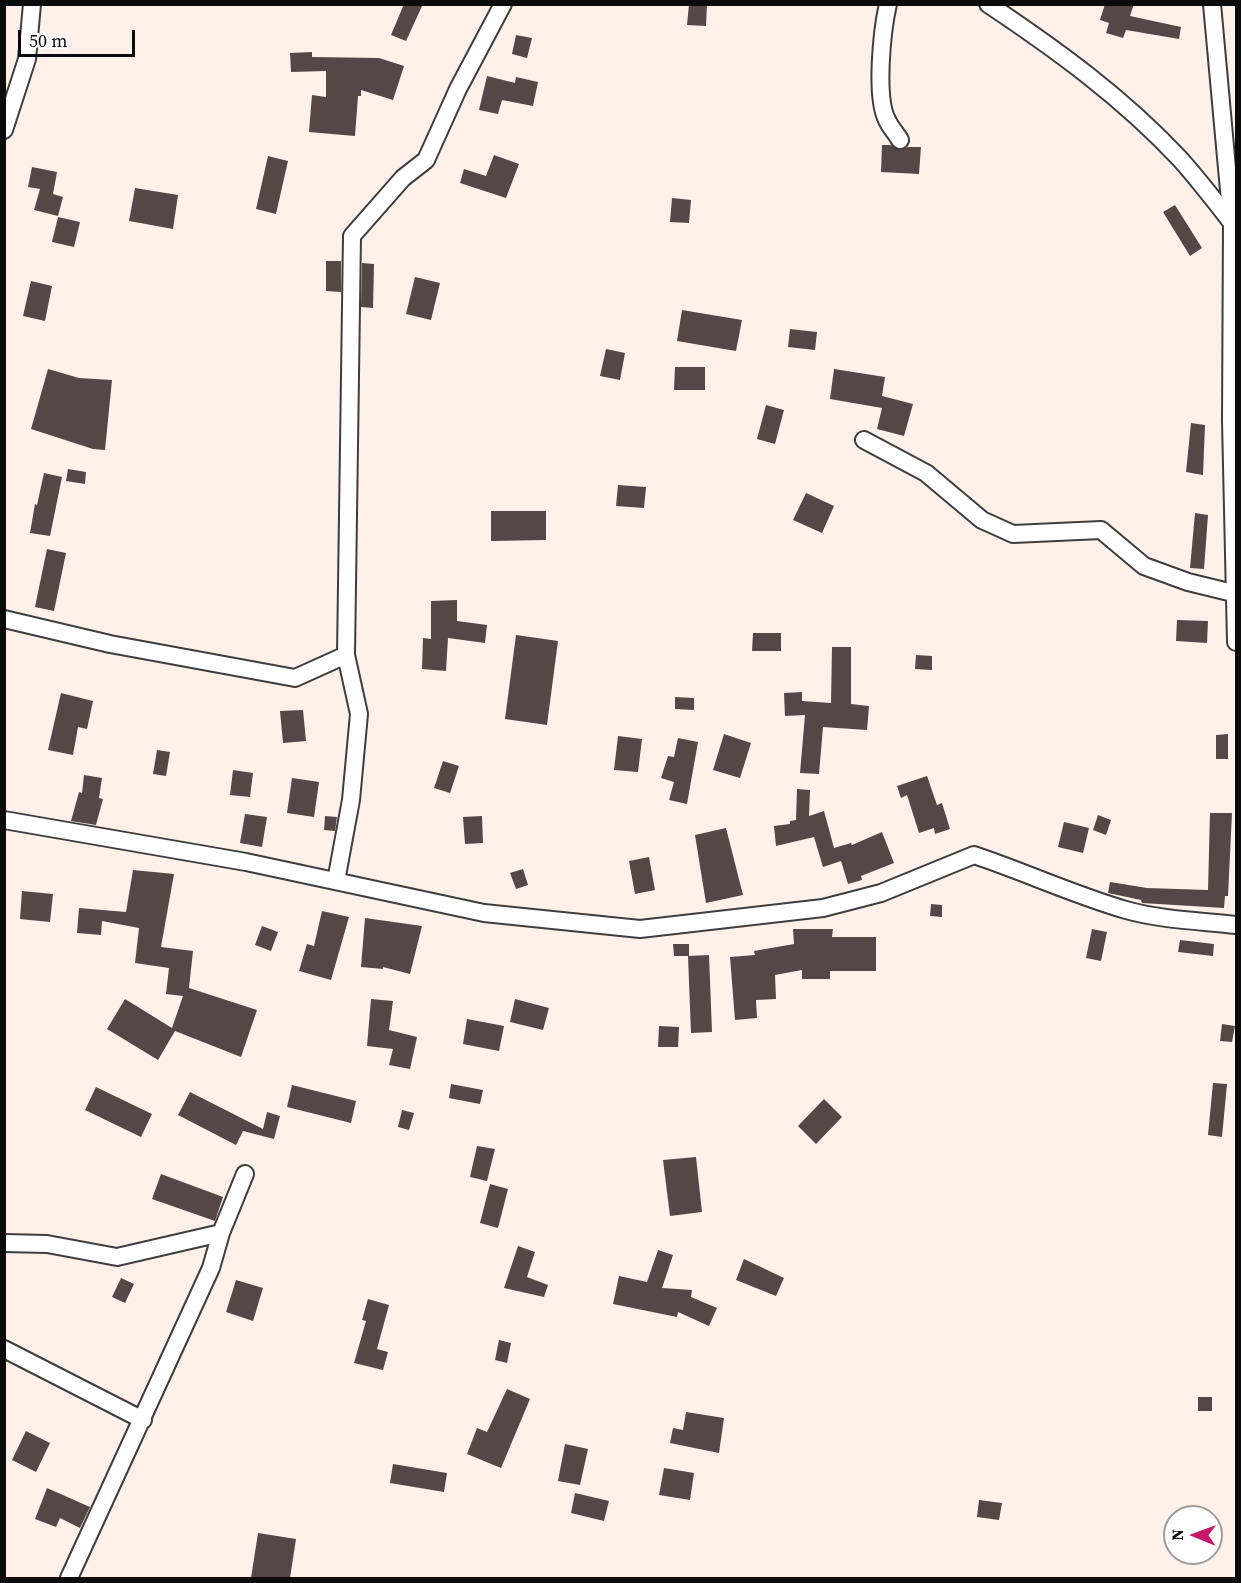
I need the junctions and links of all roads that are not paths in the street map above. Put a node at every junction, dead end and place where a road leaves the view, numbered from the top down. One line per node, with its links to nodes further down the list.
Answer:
1 (32, 4): 6 (street)
2 (502, 4): 13 (street)
3 (888, 4): 7 (street)
4 (988, 4): 8 (street)
5 (1212, 4): 8 (street)
6 (4, 130)
7 (900, 140)
8 (1232, 223): 10 (street)
9 (864, 440): 10 (street)
10 (1233, 593): 12 (street)
11 (4, 619): 13 (street)
12 (1236, 642)
13 (346, 655): 15 (street)
14 (4, 820): 15 (street)
15 (336, 881): 16 (street)
16 (1236, 926)
17 (245, 1174): 18 (street)
18 (221, 1233): 19 (street); 21 (street)
19 (4, 1243)
20 (4, 1349): 21 (street)
21 (143, 1420): 22 (street)
22 (69, 1578)

